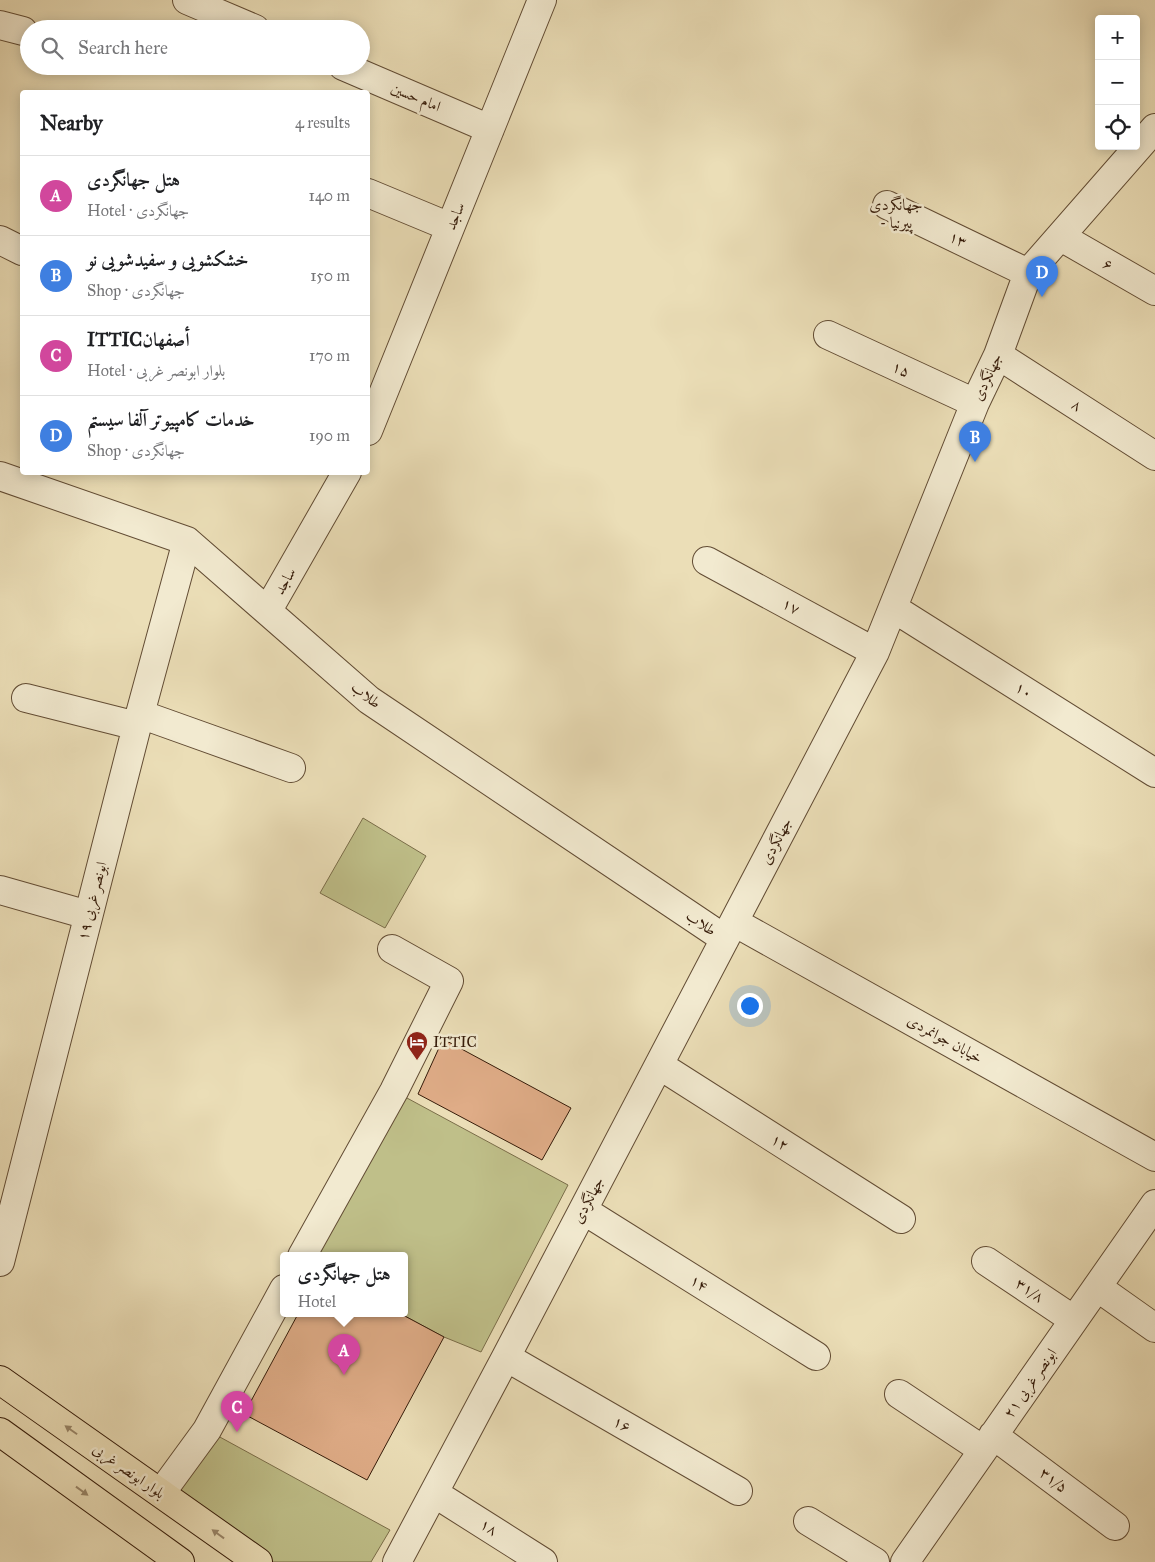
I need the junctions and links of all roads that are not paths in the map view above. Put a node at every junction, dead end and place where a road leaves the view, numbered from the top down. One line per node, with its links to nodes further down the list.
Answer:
1 (187, 0): 3 (street)
2 (542, 0): 6 (street, ساجد)
3 (234, 20)
4 (364, 75): 6 (street, امام حسین)
5 (1155, 128): 10 (street, جهانگردی)
6 (490, 129): 9 (street, ساجد)
7 (370, 194): 9 (street)
8 (887, 205): 13 (street, ۱۳)
9 (450, 226): 18 (street, ساجد)
10 (1061, 237): 13 (street, جهانگردی); 14 (street, ۶)
11 (0, 240): 12 (street)
12 (20, 250)
13 (1028, 273): 16 (street, جهانگردی)
14 (1155, 291)
15 (828, 335): 17 (street, ۱۵)
16 (998, 355): 17 (street, جهانگردی); 19 (street, ۸)
17 (975, 403): 24 (street, جهانگردی)
18 (370, 426)
19 (1155, 456)
20 (345, 475): 25 (street, ساجد)
21 (0, 476): 22 (street, طلاب)
22 (187, 541): 25 (street, طلاب); 28 (street, ابونصر غربی ۱۹)
23 (707, 561): 26 (street, ۱۷)
24 (893, 608): 26 (street, جهانگردی); 30 (street, ۱۰)
25 (268, 610): 33 (street, طلاب)
26 (875, 652): 33 (street, جهانگردی)
27 (26, 698): 28 (street)
28 (138, 720): 29 (street); 32 (street, ابونصر غربی ۱۹)
29 (290, 768)
30 (1155, 773)
31 (0, 890): 32 (street)
32 (88, 915): 42 (street, ابونصر غربی ۱۹)
33 (730, 930): 35 (street, جهانگردی); 36 (street, خیابان جوانمردی)
34 (392, 949): 40 (street)
35 (659, 1065): 38 (street, جهانگردی); 39 (street, ۱۲)
36 (1155, 1157)
37 (1155, 1204): 43 (street, ابونصر غربی ۲۱)
38 (583, 1210): 47 (street, ۱۴); 48 (street, جهانگردی)
39 (901, 1219)
40 (304, 1252)
41 (986, 1261): 45 (street, ۳۱/۸)
42 (0, 1262)
43 (1097, 1287): 45 (street, ابونصر غربی ۲۱); 46 (street)
44 (280, 1296): 54 (street)
45 (1074, 1320): 52 (street, ابونصر غربی ۲۱)
46 (1155, 1328)
47 (816, 1356)
48 (506, 1357): 53 (street, ۱۶); 55 (street, جهانگردی)
49 (0, 1380): 54 (main road, بلوار ابونصر غربی, one-way to 49)
50 (899, 1394): 52 (street, ۳۱/۵)
51 (0, 1432): 58 (main road, one-way to 58)
52 (988, 1442): 57 (street, ۳۱/۵); 63 (street, ابونصر غربی ۲۱)
53 (738, 1491)
54 (161, 1493): 59 (main road, بلوار ابونصر غربی, one-way to 54)
55 (434, 1493): 60 (street, جهانگردی); 61 (street, ۱۸)
56 (808, 1521): 62 (street)
57 (1115, 1526)
58 (180, 1562)
59 (258, 1562)
60 (397, 1562)
61 (543, 1562)
62 (875, 1562)
63 (904, 1562)

